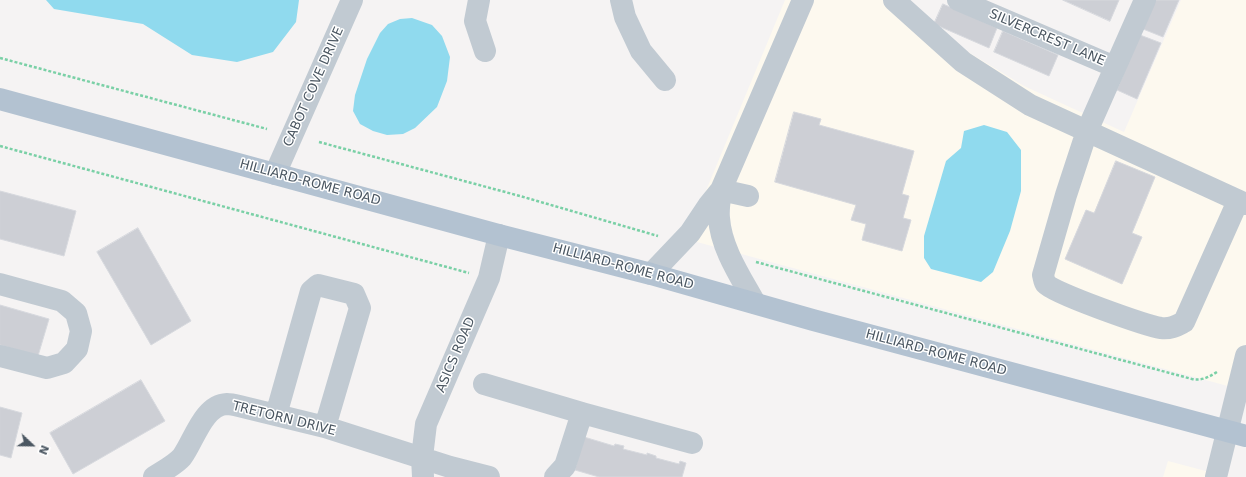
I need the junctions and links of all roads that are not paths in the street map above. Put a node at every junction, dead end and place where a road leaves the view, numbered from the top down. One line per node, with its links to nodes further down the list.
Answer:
1 (352, 0): 13 (street, CABOT COVE DRIVE)
2 (478, 0): 8 (street)
3 (621, 0): 10 (street)
4 (803, 0): 14 (street)
5 (894, 0): 12 (street)
6 (958, 0): 9 (street, SILVERCREST LANE)
7 (1144, 0): 9 (street)
8 (486, 51)
9 (1115, 67): 12 (street)
10 (665, 80)
11 (0, 99): 13 (main road, HILLIARD-ROME ROAD)
12 (1087, 131): 16 (street); 16 (street)
13 (275, 174): 17 (main road, HILLIARD-ROME ROAD)
14 (721, 190): 15 (street); 18 (street); 20 (street)
15 (748, 196)
16 (1242, 203)
17 (499, 235): 18 (main road, HILLIARD-ROME ROAD); 29 (street, ASICS ROAD)
18 (651, 274): 20 (main road, HILLIARD-ROME ROAD)
19 (0, 284): 21 (street)
20 (754, 303): 27 (main road, HILLIARD-ROME ROAD)
21 (0, 356)
22 (1246, 356): 27 (street)
23 (484, 384): 24 (street)
24 (582, 413): 28 (street); 32 (street)
25 (276, 415): 26 (street, TRETORN DRIVE); 26 (street); 30 (street, TRETORN DRIVE)
26 (325, 427): 29 (street, TRETORN DRIVE)
27 (1237, 434): 33 (street)
28 (692, 443)
29 (422, 467): 31 (street, TRETORN DRIVE)
30 (154, 477)
31 (489, 477)
32 (555, 477)
33 (1216, 477)

